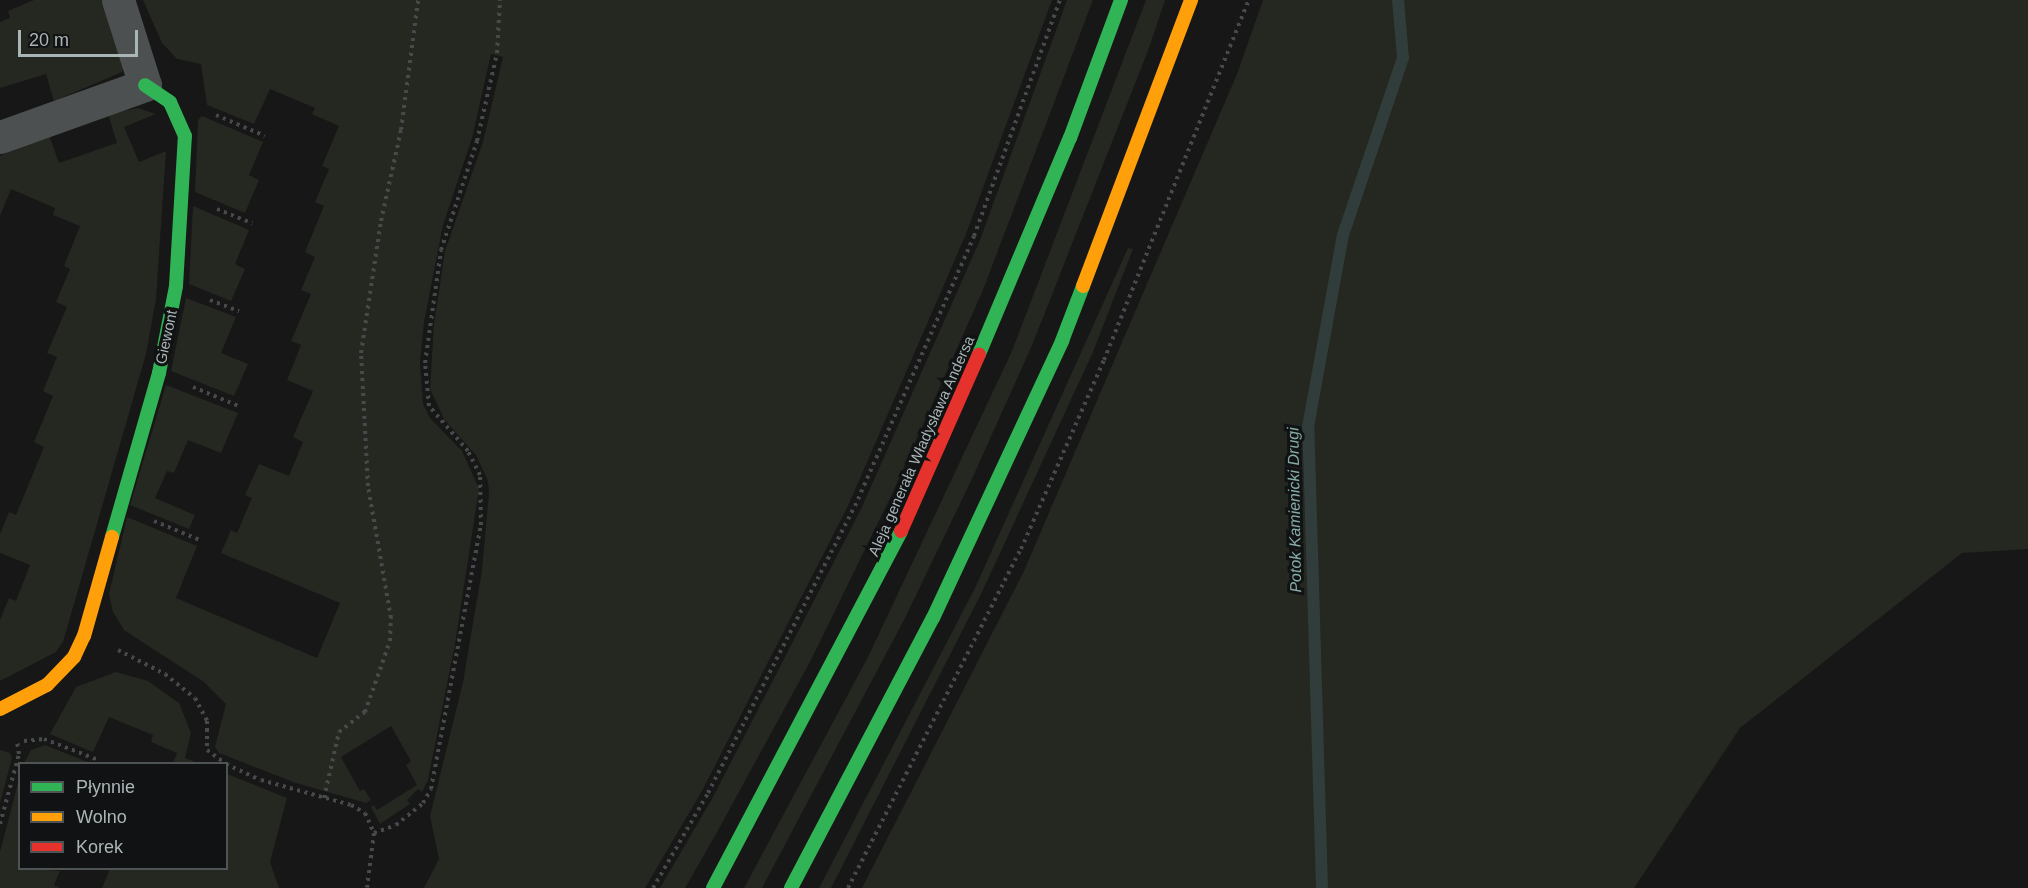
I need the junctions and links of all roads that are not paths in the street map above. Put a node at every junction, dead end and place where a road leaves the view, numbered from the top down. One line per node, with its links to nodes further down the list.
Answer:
1 (118, 0): 4 (street)
2 (1120, 0): 7 (main road, Aleja generała Władysława Andersa)
3 (1191, 0): 8 (main road)
4 (145, 85): 5 (street); 6 (main road, Giewont)
5 (0, 137)
6 (0, 709)
7 (713, 888)
8 (791, 888)

